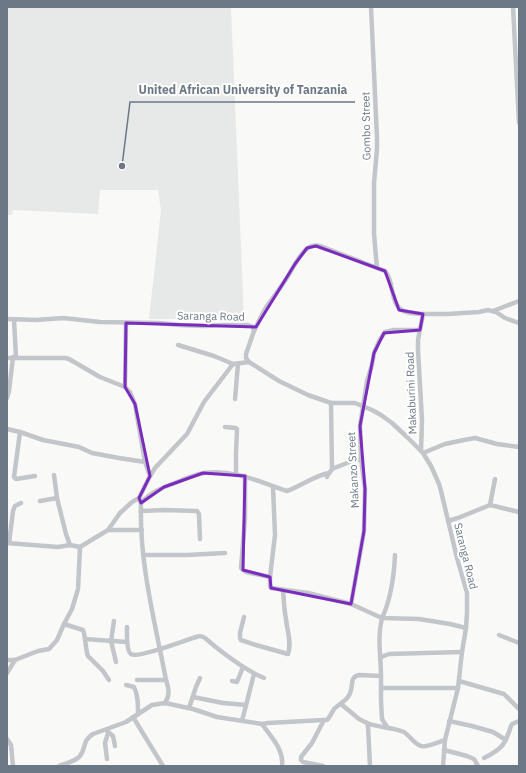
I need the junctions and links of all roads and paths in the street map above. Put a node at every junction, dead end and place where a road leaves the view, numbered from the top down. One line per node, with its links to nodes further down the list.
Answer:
1 (371, 7): 4 (street, Gombo Street)
2 (513, 7): 3 (street)
3 (519, 123)
4 (377, 268): 7 (street); 13 (street)
5 (519, 301): 6 (street)
6 (493, 311): 7 (street); 11 (street)
7 (423, 314): 12 (street, Makaburini Road)
8 (7, 319): 9 (street, Saranga Road)
9 (14, 320): 10 (street, Saranga Road); 16 (street)
10 (126, 322): 13 (street, Saranga Road); 19 (street)
11 (519, 323)
12 (420, 330): 23 (street); 28 (street, Makaburini Road)
13 (254, 331): 17 (street, Saranga Road)
14 (178, 345): 18 (street)
15 (7, 358): 16 (street)
16 (15, 358): 19 (street); 20 (street)
17 (249, 362): 18 (street); 22 (street, Saranga Road)
18 (236, 364): 21 (street); 35 (street)
19 (125, 387): 30 (street)
20 (7, 398)
21 (235, 399)
22 (331, 403): 23 (street, Saranga Road); 31 (street)
23 (363, 407): 28 (street, Saranga Road); 29 (street, Makanzo Street)
24 (225, 427): 33 (street)
25 (7, 429): 26 (street)
26 (20, 432): 30 (street); 34 (street)
27 (519, 447): 28 (street)
28 (422, 452): 46 (street, Saranga Road)
29 (361, 459): 31 (street); 58 (street, Makanzo Street)
30 (145, 462): 35 (street)
31 (329, 473): 38 (street)
32 (54, 475): 39 (street)
33 (236, 475): 36 (street); 40 (street)
34 (35, 476)
35 (150, 476): 40 (street)
36 (245, 476): 38 (street); 56 (street)
37 (495, 479): 43 (street)
38 (273, 487): 56 (street)
39 (57, 498): 41 (street); 51 (street)
40 (140, 500): 44 (street); 47 (street)
41 (40, 501)
42 (21, 503): 50 (street)
43 (490, 505): 45 (street); 46 (street)
44 (141, 511): 48 (street); 49 (street)
45 (519, 512)
46 (448, 520): 64 (street, Saranga Road)
47 (108, 530): 48 (street); 52 (street)
48 (142, 530): 54 (street)
49 (200, 538)
50 (8, 543): 51 (street)
51 (70, 545): 52 (street)
52 (80, 546): 62 (street)
53 (225, 552): 54 (street)
54 (143, 555): 70 (street)
55 (395, 555): 60 (street)
56 (270, 577): 57 (street)
57 (283, 590): 58 (street); 59 (street)
58 (351, 604): 60 (street)
59 (244, 617)
60 (382, 618): 64 (street); 72 (street)
61 (114, 621): 67 (street)
62 (64, 624): 66 (street); 74 (street)
63 (127, 627): 68 (street)
64 (466, 628): 71 (street, Saranga Road)
65 (499, 635): 69 (street)
66 (85, 639): 67 (street); 82 (street)
67 (111, 641): 68 (street); 75 (street)
68 (126, 642): 70 (street)
69 (519, 643)
70 (160, 649): 76 (street); 84 (street)
71 (462, 652): 72 (street); 86 (street, Saranga Road)
72 (381, 657): 79 (street)
73 (7, 660): 74 (street)
74 (15, 660): 77 (street)
75 (116, 662)
76 (243, 667): 78 (street); 85 (street)
77 (7, 673)
78 (254, 674): 81 (street); 92 (street)
79 (382, 676): 88 (street); 93 (street)
80 (200, 678): 90 (street)
81 (264, 678)
82 (109, 680)
83 (138, 680): 84 (street)
84 (166, 680): 91 (street)
85 (232, 681)
86 (459, 681): 89 (street, Saranga Road); 95 (street)
87 (126, 685): 96 (street)
88 (381, 688): 89 (street); 104 (street)
89 (458, 688): 100 (street, Saranga Road)
90 (193, 698): 92 (street); 94 (street)
91 (165, 703): 94 (street); 96 (street)
92 (246, 704): 99 (street)
93 (340, 704): 98 (street); 102 (street)
94 (189, 708): 99 (street)
95 (519, 709)
96 (138, 714): 97 (street)
97 (133, 717): 105 (street); 115 (street)
98 (324, 720): 103 (street); 117 (street)
99 (242, 721): 103 (street)
100 (450, 721): 107 (street, Saranga Road); 108 (street)
101 (519, 721): 108 (street)
102 (367, 723): 104 (street); 118 (street)
103 (262, 724): 116 (street)
104 (387, 727): 107 (street)
105 (108, 731): 109 (street); 112 (street); 114 (street)
106 (7, 739): 113 (street)
107 (445, 740): 110 (street, Saranga Road)
108 (506, 740): 111 (street)
109 (115, 746)
110 (444, 750): 119 (street, Saranga Road); 120 (street)
111 (484, 758)
112 (107, 759)
113 (14, 766)
114 (59, 766)
115 (164, 766)
116 (282, 766)
117 (323, 766)
118 (370, 766)
119 (443, 766)
120 (478, 766)

